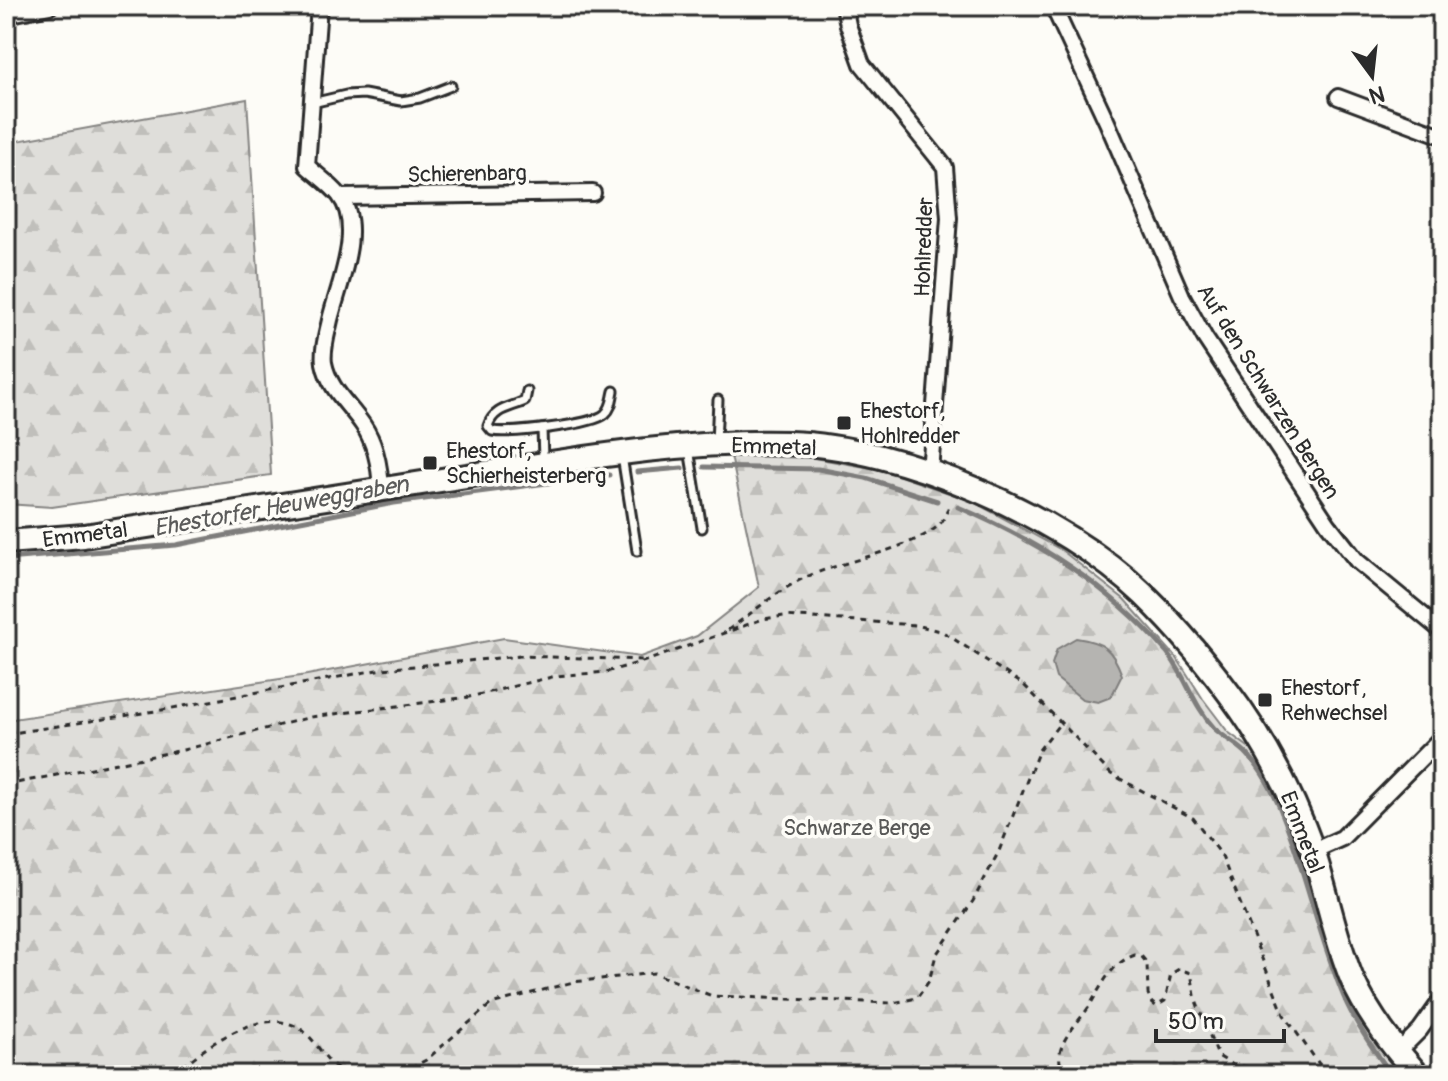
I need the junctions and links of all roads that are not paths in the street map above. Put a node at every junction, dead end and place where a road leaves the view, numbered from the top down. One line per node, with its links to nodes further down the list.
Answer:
1 (50, 6): 5 (street)
2 (319, 6): 8 (street)
3 (844, 6): 20 (street, Hohlredder)
4 (1053, 6): 25 (street, Auf den Schwarzen Bergen)
5 (6, 15)
6 (451, 86): 8 (lane)
7 (1338, 97): 9 (street)
8 (312, 103): 11 (street)
9 (1442, 136)
10 (593, 193): 11 (street, Schierenbarg)
11 (341, 197): 21 (street)
12 (527, 391): 15 (lane)
13 (614, 391): 15 (lane)
14 (718, 400): 16 (lane)
15 (542, 429): 19 (lane)
16 (716, 444): 17 (main road, Emmetal); 20 (main road, Emmetal)
17 (689, 446): 18 (main road, Emmetal); 22 (lane)
18 (622, 454): 19 (main road, Emmetal); 24 (lane)
19 (543, 464): 21 (main road, Emmetal)
20 (930, 472): 27 (main road, Emmetal)
21 (381, 490): 23 (main road, Emmetal)
22 (702, 528)
23 (6, 542)
24 (637, 551)
25 (1442, 631)
26 (1442, 737): 27 (street)
27 (1313, 851): 29 (main road, Emmetal)
28 (1442, 999): 29 (street)
29 (1398, 1052): 30 (main road, Emmetal)
30 (1418, 1075)

